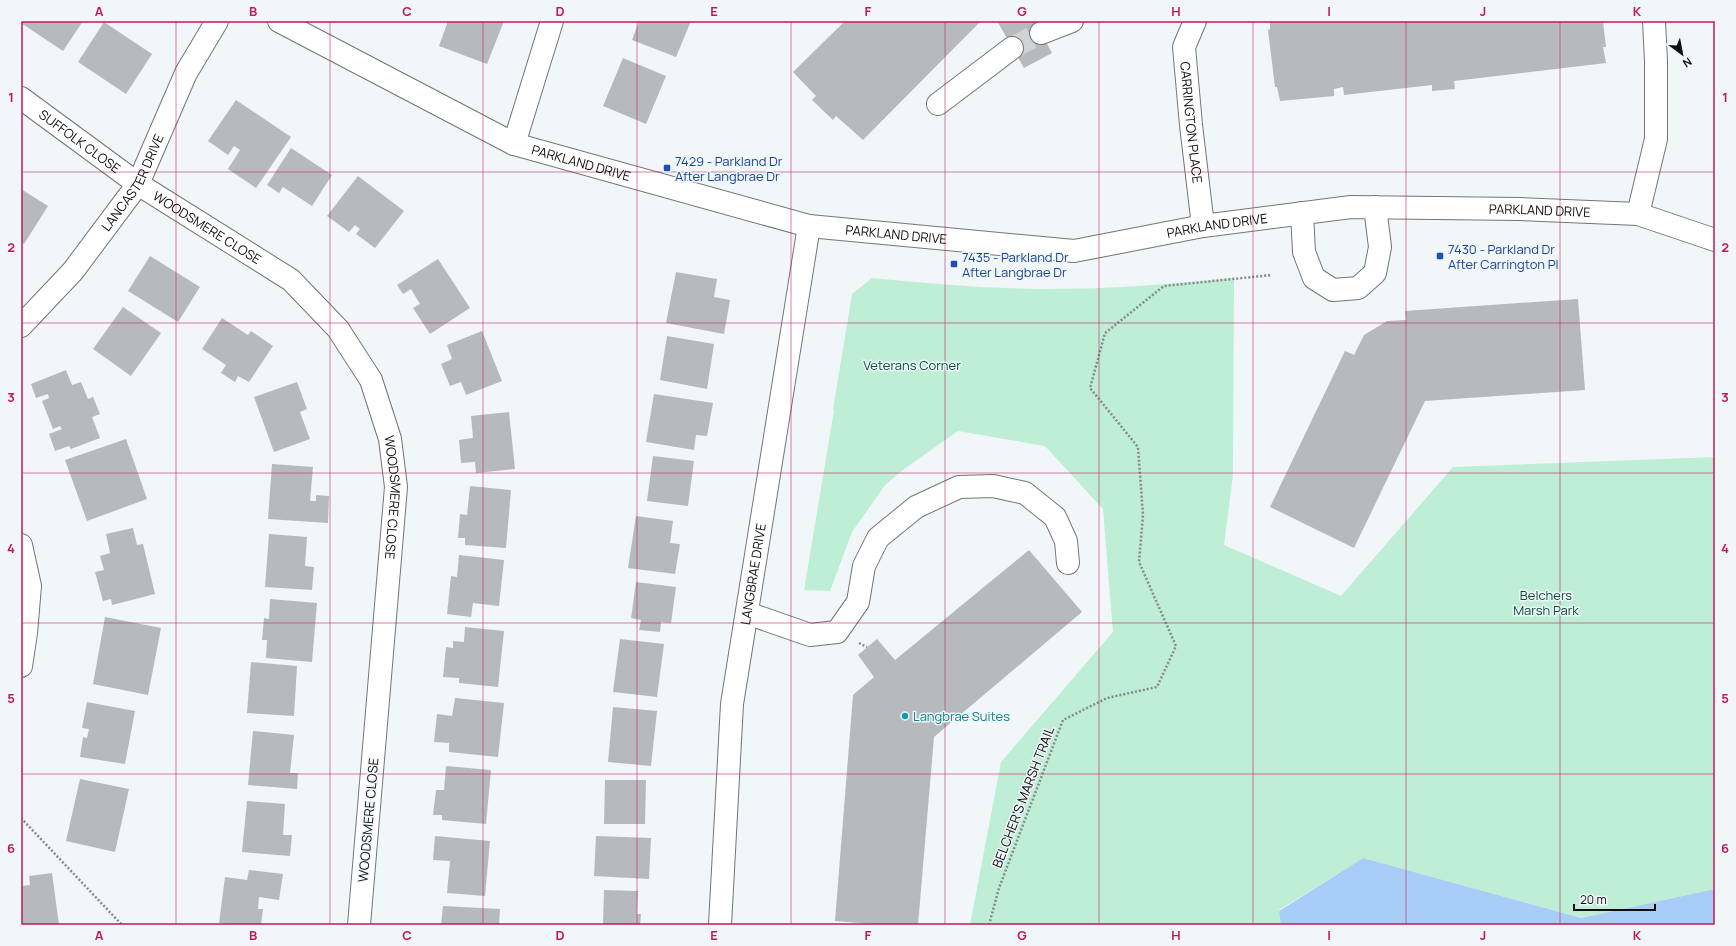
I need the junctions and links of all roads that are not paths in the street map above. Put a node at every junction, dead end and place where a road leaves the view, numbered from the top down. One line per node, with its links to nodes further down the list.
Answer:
1 (217, 21): 12 (street, LANCASTER DRIVE)
2 (279, 21): 11 (street, PARKLAND DRIVE)
3 (552, 21): 11 (street)
4 (1072, 21): 7 (street)
5 (1195, 21): 17 (street, CARRINGTON PLACE)
6 (1654, 21): 15 (street)
7 (1041, 33)
8 (1012, 48): 10 (street)
9 (21, 98): 12 (street, SUFFOLK CLOSE)
10 (938, 104)
11 (514, 144): 16 (street, PARKLAND DRIVE)
12 (138, 184): 19 (street, LANCASTER DRIVE); 24 (street, WOODSMERE CLOSE)
13 (1375, 207): 14 (street, PARKLAND DRIVE); 14 (street); 15 (street, PARKLAND DRIVE)
14 (1302, 213): 17 (street, PARKLAND DRIVE)
15 (1638, 214): 18 (street, PARKLAND DRIVE)
16 (809, 226): 17 (street, PARKLAND DRIVE); 22 (street, LANGBRAE DRIVE)
17 (1203, 226)
18 (1715, 240)
19 (21, 326)
20 (21, 545): 23 (street)
21 (1068, 563): 22 (street)
22 (747, 613): 25 (street, LANGBRAE DRIVE)
23 (21, 666)
24 (359, 925)
25 (720, 925)

